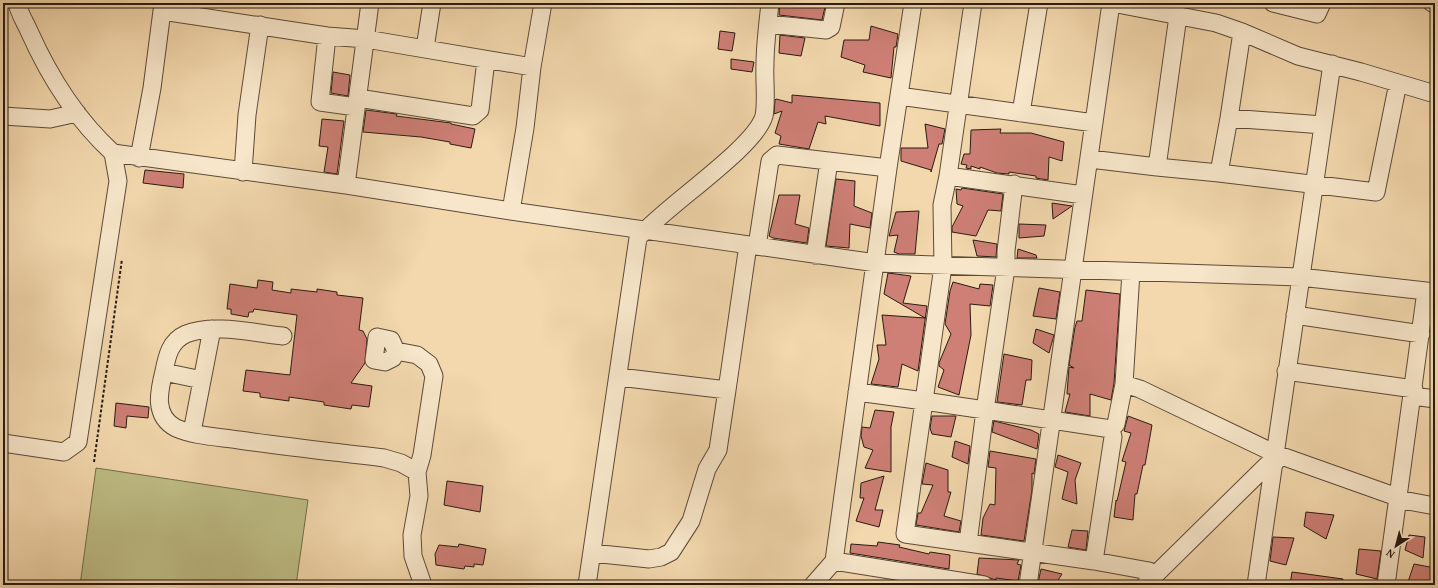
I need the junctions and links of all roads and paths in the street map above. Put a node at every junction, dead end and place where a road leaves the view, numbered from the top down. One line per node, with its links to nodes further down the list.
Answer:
1 (17, 3): 29 (street)
2 (370, 3): 19 (street)
3 (432, 3): 20 (street)
4 (543, 3): 23 (street)
5 (769, 3): 16 (street)
6 (836, 3): 16 (street)
7 (913, 3): 26 (street)
8 (973, 3): 28 (street)
9 (1039, 3): 30 (street)
10 (1112, 3): 14 (street); 33 (street)
11 (1273, 3): 12 (street)
12 (1322, 3)
13 (162, 7): 15 (street); 36 (street)
14 (1178, 16): 17 (street); 39 (street)
15 (260, 24): 18 (street); 41 (street)
16 (768, 24): 49 (street)
17 (1242, 32): 22 (street); 32 (street)
18 (327, 36): 19 (street); 27 (street)
19 (366, 39): 20 (street); 27 (street)
20 (425, 48): 21 (street)
21 (486, 60): 23 (street); 27 (street)
22 (1332, 64): 24 (street); 34 (street)
23 (532, 68): 48 (street)
24 (1398, 83): 25 (street); 45 (street)
25 (1435, 94)
26 (899, 96): 28 (street); 40 (street)
27 (357, 103): 46 (street)
28 (959, 104): 30 (street); 43 (street)
29 (77, 113): 31 (street); 35 (street)
30 (1021, 113): 33 (street)
31 (3, 116)
32 (1228, 118): 34 (street); 42 (street)
33 (1094, 123): 37 (street)
34 (1323, 125): 45 (street)
35 (114, 153): 36 (street); 79 (street)
36 (139, 158): 41 (street)
37 (1090, 159): 39 (street); 47 (street)
38 (829, 161): 40 (street); 50 (street); 51 (street)
39 (1157, 167): 42 (street)
40 (888, 168): 53 (street)
41 (244, 172): 46 (street)
42 (1219, 173): 45 (street)
43 (948, 176): 44 (street); 54 (street)
44 (1014, 184): 47 (street); 55 (street)
45 (1314, 184): 58 (street)
46 (346, 185): 48 (street)
47 (1083, 195): 56 (street)
48 (511, 211): 49 (street)
49 (645, 230): 50 (street); 67 (street)
50 (752, 245): 51 (street); 70 (street)
51 (815, 255): 53 (street)
52 (122, 259): 81 (path)
53 (876, 263): 54 (street); 71 (street)
54 (943, 266): 55 (street); 74 (street)
55 (1006, 268): 56 (street); 75 (street)
56 (1072, 271): 57 (street); 76 (street)
57 (1131, 272): 58 (street); 69 (street)
58 (1300, 277): 59 (street); 60 (street)
59 (1431, 291): 62 (street)
60 (1295, 315): 62 (street); 65 (street)
61 (212, 329): 63 (street); 66 (street); 68 (street)
62 (1421, 334): 72 (street)
63 (283, 336)
64 (396, 351): 82 (street)
65 (1286, 371): 72 (street); 80 (street)
66 (164, 372): 68 (street); 78 (street)
67 (619, 377): 70 (street); 86 (street)
68 (202, 380): 78 (street)
69 (1124, 384): 77 (street); 80 (street)
70 (727, 390): 86 (street)
71 (857, 392): 74 (street); 88 (street)
72 (1413, 393): 73 (street); 83 (street)
73 (1435, 400)
74 (924, 401): 75 (street); 85 (street)
75 (985, 410): 76 (street); 85 (street)
76 (1051, 420): 77 (street); 87 (street)
77 (1111, 429): 89 (street)
78 (192, 432): 82 (street)
79 (3, 443)
80 (1275, 459): 83 (street); 90 (street); 96 (street)
81 (94, 462)
82 (417, 472): 91 (street)
83 (1397, 498): 84 (street); 97 (street)
84 (1435, 506)
85 (968, 543): 87 (street)
86 (592, 553): 92 (street)
87 (1031, 553): 89 (street); 95 (street)
88 (834, 561): 93 (street); 94 (street)
89 (1094, 562): 90 (street)
90 (1150, 580)
91 (423, 585)
92 (587, 585)
93 (813, 585)
94 (984, 585)
95 (1028, 585)
96 (1256, 585)
97 (1386, 585)

